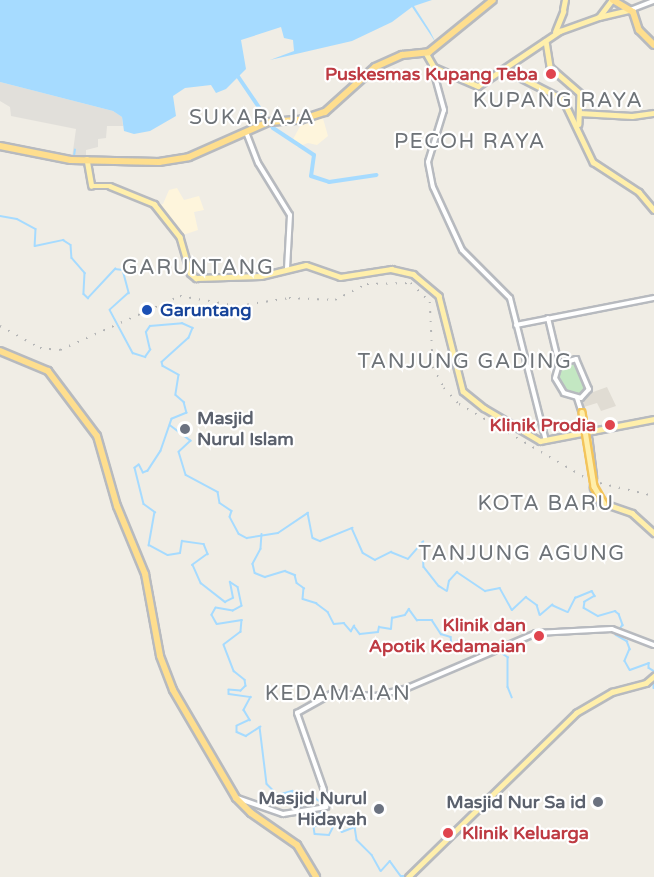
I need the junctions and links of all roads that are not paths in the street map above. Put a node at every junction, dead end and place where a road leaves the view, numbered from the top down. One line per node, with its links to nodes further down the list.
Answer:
1 (493, 0): 9 (highway)
2 (565, 0): 7 (main road)
3 (613, 0): 5 (highway); 6 (main road)
4 (654, 1): 5 (main road)
5 (630, 10): 6 (main road); 8 (highway)
6 (599, 17): 7 (main road)
7 (544, 44): 10 (main road); 15 (main road)
8 (654, 45)
9 (427, 53): 11 (main road); 16 (highway)
10 (512, 62): 12 (main road); 13 (main road)
11 (434, 68): 12 (main road); 23 (main road)
12 (504, 69): 13 (main road)
13 (515, 72): 15 (main road)
14 (654, 113): 15 (main road)
15 (578, 118): 19 (main road)
16 (246, 131): 18 (highway); 20 (main road)
17 (2, 146): 18 (highway)
18 (87, 160): 20 (main road)
19 (654, 210)
20 (288, 269): 31 (main road)
21 (654, 298): 22 (main road)
22 (548, 318): 23 (main road); 25 (main road)
23 (516, 325): 31 (main road)
24 (0, 352): 36 (highway)
25 (558, 365): 26 (main road); 27 (main road)
26 (573, 397): 27 (main road); 28 (main road)
27 (581, 398): 28 (main road)
28 (582, 410): 30 (main road); 32 (main road, bridge)
29 (654, 419): 30 (main road)
30 (585, 432): 31 (main road); 32 (main road)
31 (543, 440)
32 (602, 503): 33 (main road)
33 (654, 532)
34 (654, 645): 36 (main road)
35 (654, 677): 37 (main road)
36 (238, 800): 38 (highway)
37 (411, 876)
38 (316, 877)

